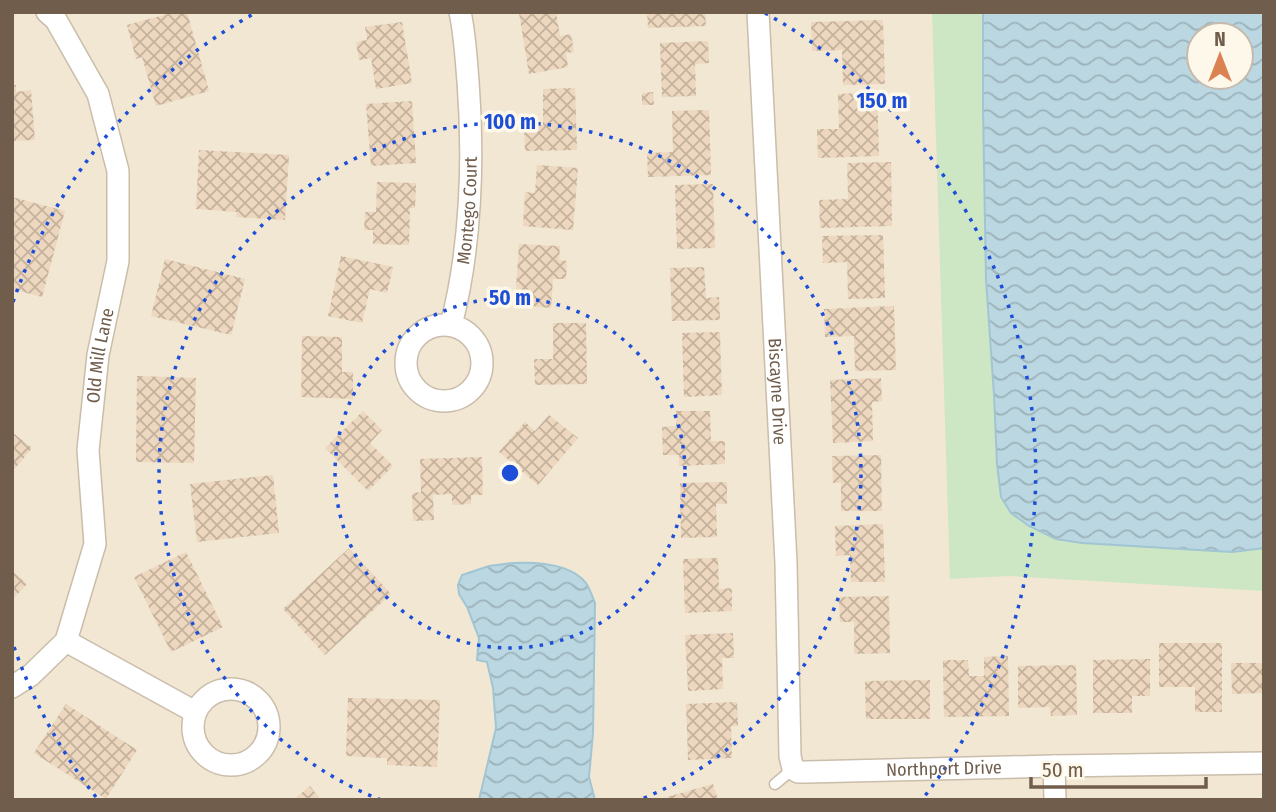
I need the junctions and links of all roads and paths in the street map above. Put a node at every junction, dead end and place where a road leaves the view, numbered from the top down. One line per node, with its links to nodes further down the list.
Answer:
1 (47, 12): 5 (street, Old Mill Lane)
2 (460, 12): 4 (street, Montego Court)
3 (758, 12): 10 (street, Biscayne Drive)
4 (451, 325)
5 (65, 641): 6 (street, Old Mill Lane); 7 (street)
6 (12, 687)
7 (195, 712)
8 (1264, 763): 9 (street, Northport Drive)
9 (1054, 766): 10 (street, Northport Drive); 12 (street)
10 (793, 769): 11 (lane)
11 (775, 785)
12 (1055, 800)

